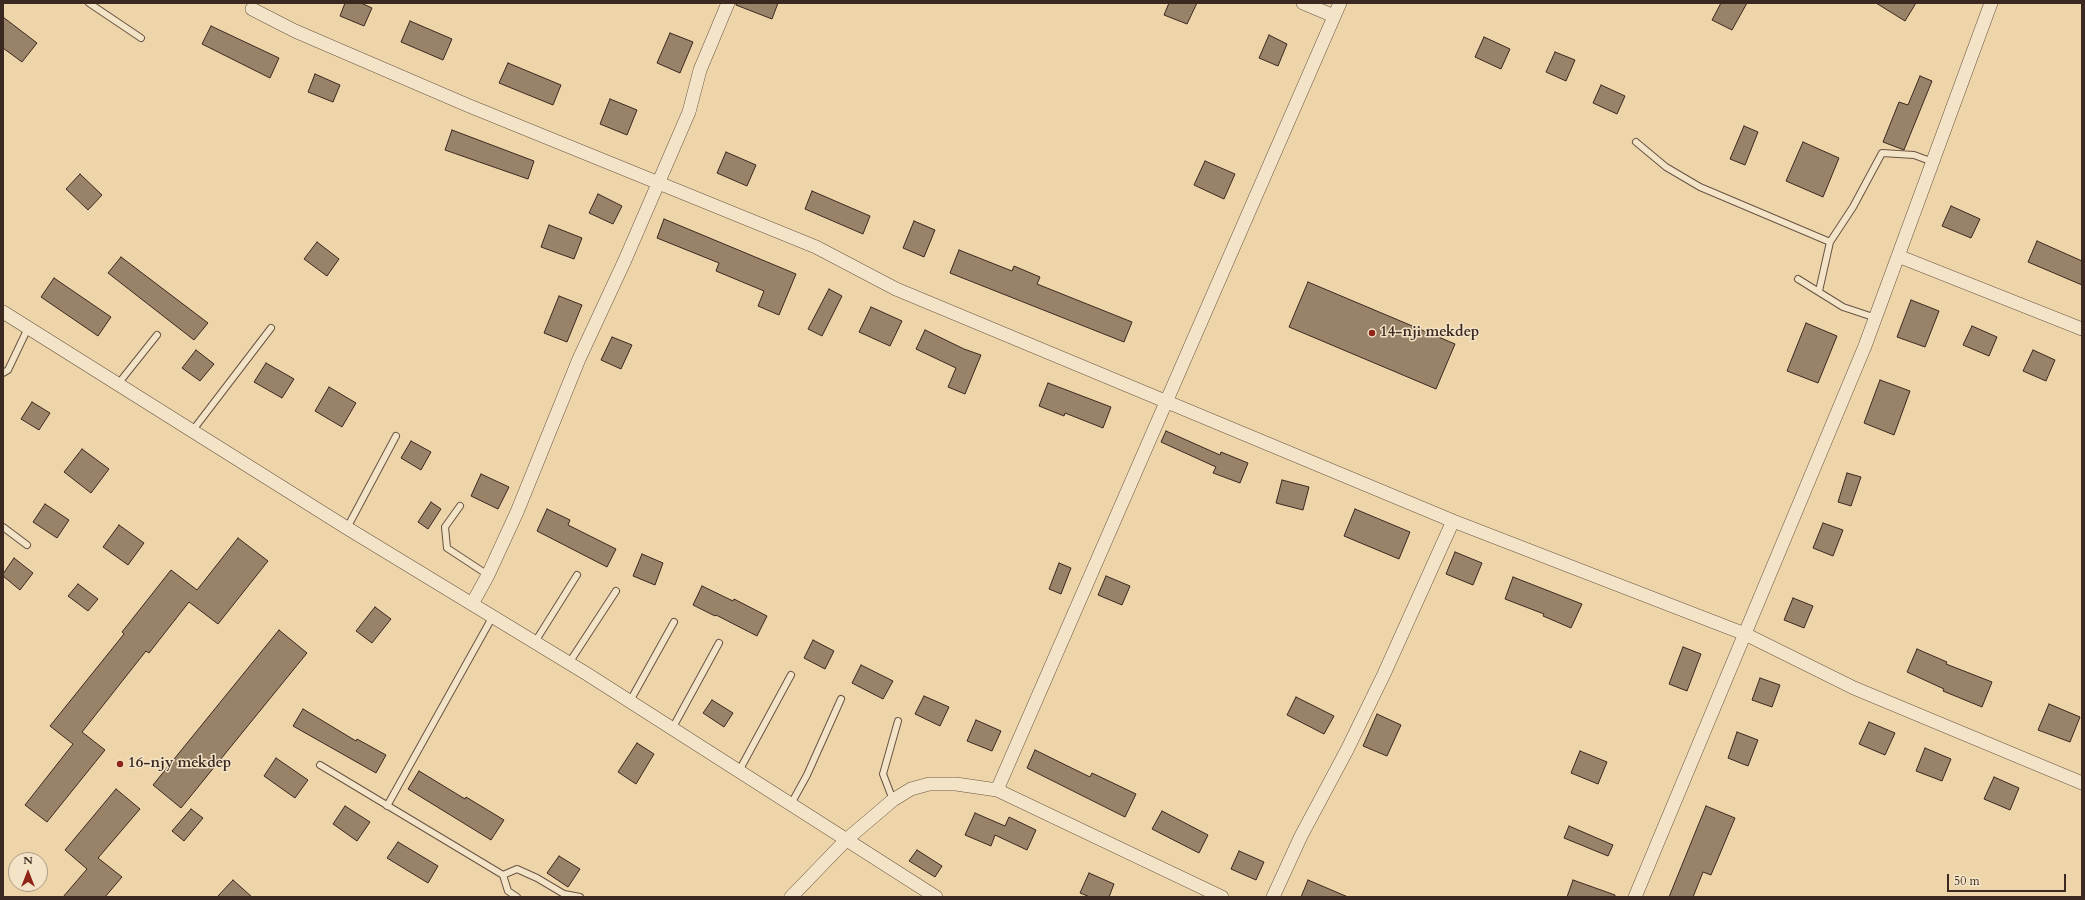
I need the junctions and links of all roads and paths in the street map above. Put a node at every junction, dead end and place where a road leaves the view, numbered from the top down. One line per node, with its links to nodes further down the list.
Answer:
1 (89, 3): 8 (lane)
2 (728, 3): 11 (street)
3 (1303, 3): 7 (street)
4 (1340, 3): 7 (street)
5 (1991, 3): 10 (street)
6 (250, 6): 11 (street)
7 (1334, 16): 24 (street)
8 (141, 38)
9 (1636, 142): 12 (lane)
10 (1933, 162): 12 (lane); 13 (street)
11 (658, 183): 24 (street); 32 (street)
12 (1830, 242): 15 (lane)
13 (1898, 256): 17 (street); 20 (street)
14 (1798, 279): 15 (lane)
15 (1819, 291): 17 (lane)
16 (3, 312): 18 (street)
17 (1876, 318): 38 (street)
18 (28, 328): 22 (lane); 23 (street)
19 (271, 328): 25 (lane)
20 (2082, 329)
21 (157, 334): 23 (lane)
22 (3, 373)
23 (118, 384): 25 (street)
24 (1165, 401): 28 (street); 50 (street)
25 (193, 430): 30 (street)
26 (396, 436): 30 (lane)
27 (460, 506): 32 (lane)
28 (1453, 521): 38 (street); 61 (street)
29 (3, 528): 31 (lane)
30 (347, 528): 35 (street)
31 (27, 545)
32 (488, 575): 35 (street)
33 (577, 575): 39 (lane)
34 (616, 591): 41 (lane)
35 (472, 604): 36 (street)
36 (493, 616): 39 (street); 53 (lane)
37 (674, 622): 44 (lane)
38 (1745, 634): 49 (street); 62 (street)
39 (535, 642): 41 (street)
40 (719, 643): 46 (lane)
41 (569, 663): 44 (street)
42 (791, 676): 48 (lane)
43 (841, 699): 52 (lane)
44 (630, 701): 46 (street)
45 (898, 720): 51 (lane)
46 (672, 729): 48 (street)
47 (320, 765): 53 (lane)
48 (739, 771): 52 (street)
49 (2082, 783)
50 (997, 790): 51 (street); 60 (street)
51 (893, 800): 54 (street)
52 (791, 805): 54 (street)
53 (387, 806): 55 (lane)
54 (846, 840): 58 (street); 59 (street)
55 (503, 875): 56 (lane); 57 (lane)
56 (517, 897)
57 (580, 897)
58 (791, 897)
59 (936, 897)
60 (1222, 897)
61 (1273, 897)
62 (1634, 897)

